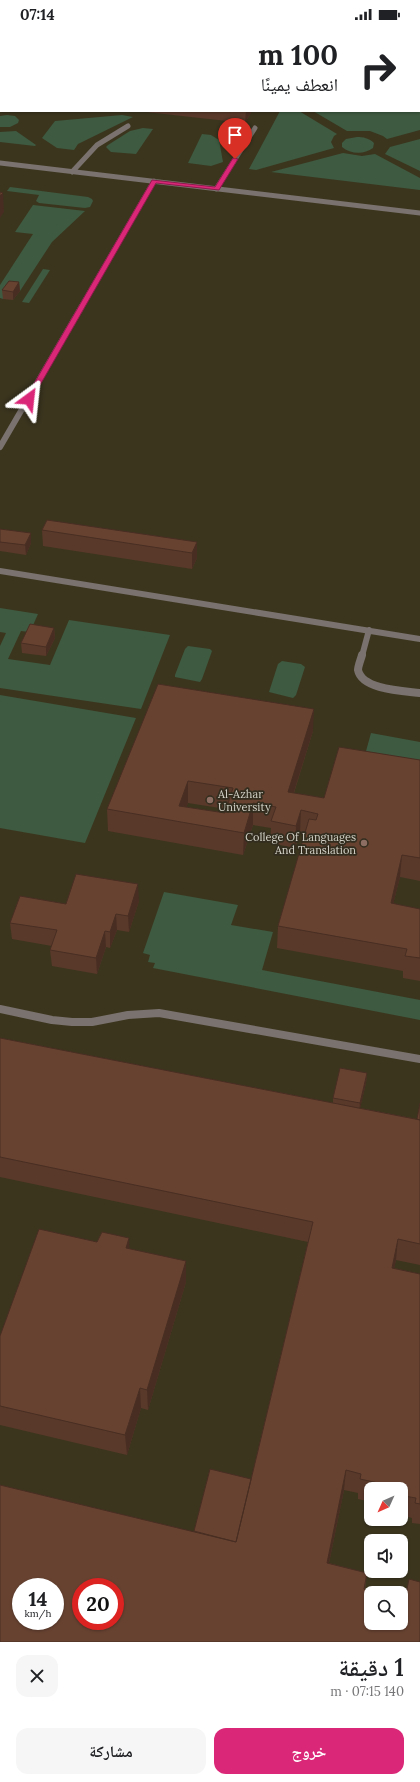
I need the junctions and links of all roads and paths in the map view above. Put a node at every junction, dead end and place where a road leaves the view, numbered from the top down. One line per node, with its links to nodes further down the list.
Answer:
1 (128, 126): 4 (lane)
2 (254, 128): 6 (lane)
3 (0, 163): 4 (lane)
4 (72, 172): 5 (lane)
5 (154, 181): 6 (lane); 8 (lane)
6 (216, 189): 7 (lane)
7 (420, 213)
8 (0, 447)
9 (0, 571): 10 (lane)
10 (370, 630): 11 (lane); 12 (lane)
11 (420, 639)
12 (420, 693)
13 (0, 1009): 14 (lane)
14 (420, 1059)

